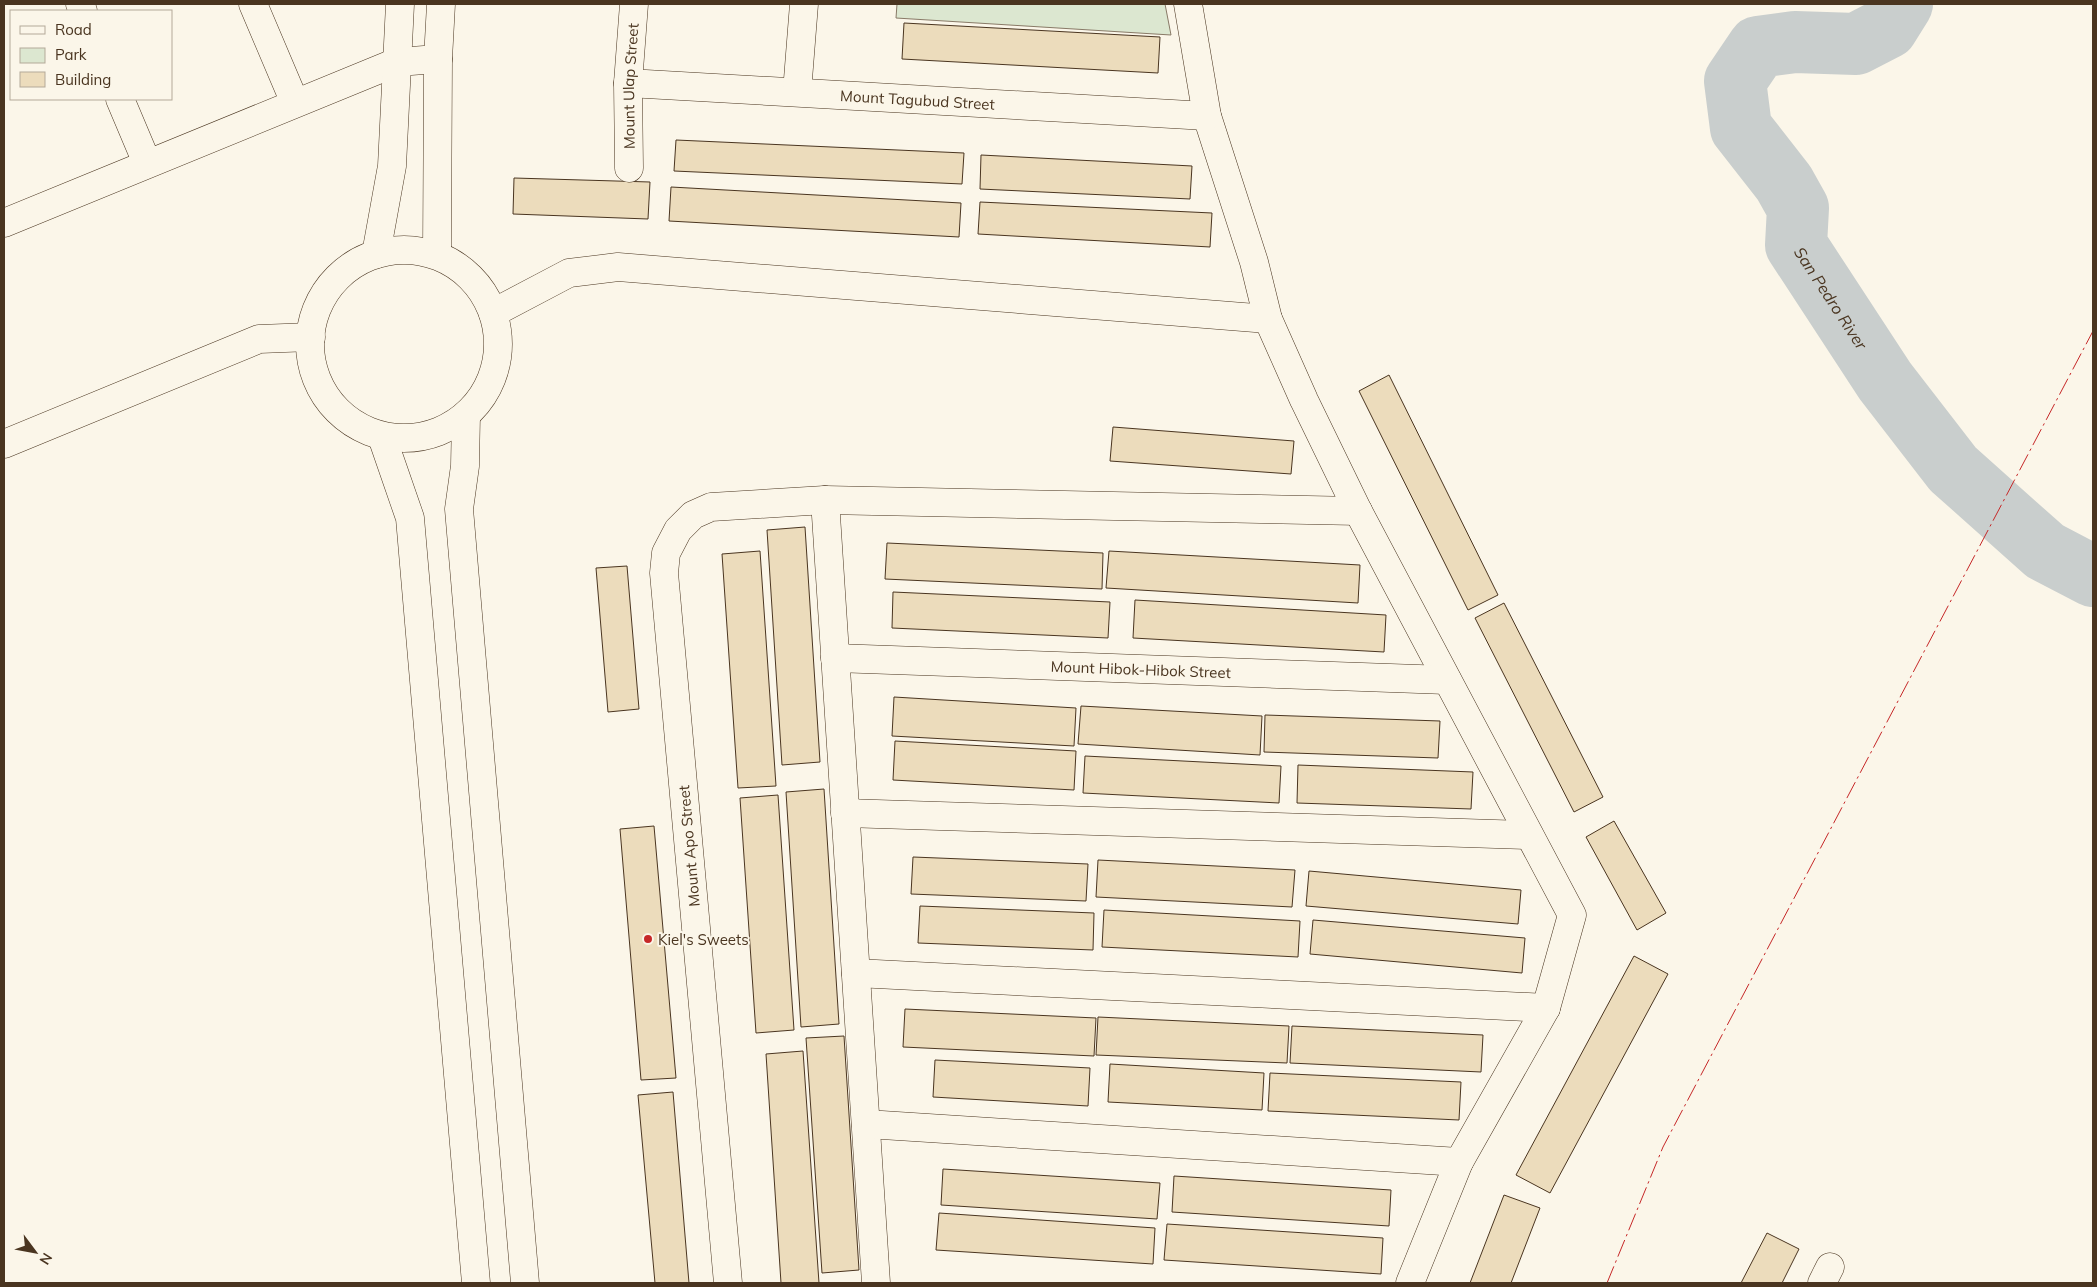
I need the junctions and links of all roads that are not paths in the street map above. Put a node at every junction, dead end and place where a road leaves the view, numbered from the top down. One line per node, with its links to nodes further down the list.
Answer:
1 (253, 4): 12 (street)
2 (400, 4): 8 (street)
3 (441, 4): 7 (street)
4 (634, 4): 9 (street, Mount Ulap Street)
5 (804, 4): 10 (street)
6 (1188, 4): 13 (street)
7 (438, 59): 8 (street); 18 (street)
8 (397, 62): 12 (street); 17 (street)
9 (628, 82): 10 (street, Mount Tagubud Street); 15 (street, Mount Ulap Street)
10 (797, 92): 13 (street, Mount Tagubud Street)
11 (120, 100): 14 (street)
12 (295, 102): 14 (street)
13 (1207, 116): 20 (street)
14 (147, 163): 16 (street)
15 (629, 168)
16 (4, 223)
17 (376, 254): 18 (street); 21 (street)
18 (437, 255): 19 (street)
19 (493, 313): 20 (street); 22 (street)
20 (1268, 319): 26 (street)
21 (311, 337): 23 (street); 24 (street)
22 (466, 415): 23 (street); 36 (street)
23 (382, 436): 35 (street)
24 (4, 444)
25 (825, 500): 26 (street); 27 (street); 37 (street, Mount Apo Street)
26 (1358, 511): 28 (street)
27 (835, 658): 28 (street, Mount Hibok-Hibok Street); 29 (street)
28 (1447, 680): 30 (street)
29 (845, 813): 30 (street); 31 (street)
30 (1529, 835): 32 (street)
31 (856, 973): 32 (street); 33 (street)
32 (1546, 1008): 34 (street)
33 (866, 1124): 34 (street); 38 (street)
34 (1459, 1162): 39 (street)
35 (476, 1283)
36 (525, 1283)
37 (728, 1283)
38 (876, 1283)
39 (1410, 1283)

